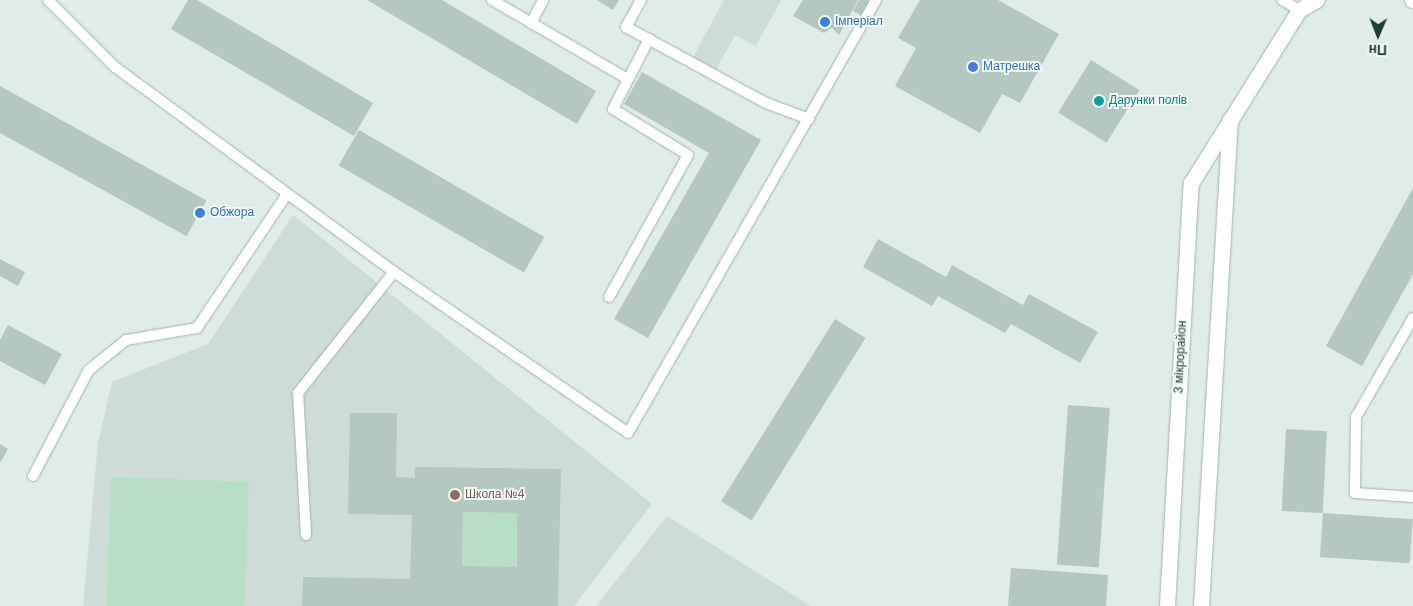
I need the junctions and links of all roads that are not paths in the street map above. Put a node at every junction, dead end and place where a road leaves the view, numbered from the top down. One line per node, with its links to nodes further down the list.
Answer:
1 (48, 0): 14 (lane)
2 (492, 0): 9 (lane)
3 (543, 0): 9 (lane)
4 (641, 0): 10 (lane)
5 (876, 0): 13 (lane)
6 (1282, 0): 8 (lane)
7 (1316, 0): 8 (street, 3 мікрорайон)
8 (1298, 10): 12 (street, 3 мікрорайон)
9 (531, 23): 11 (lane)
10 (649, 39): 11 (lane); 13 (lane)
11 (628, 79): 16 (lane)
12 (1230, 118): 21 (street, 3 мікрорайон); 22 (street, 3 мікрорайон)
13 (809, 119): 15 (lane)
14 (287, 194): 15 (lane); 18 (lane)
15 (394, 272): 20 (lane)
16 (609, 297)
17 (1413, 318): 19 (lane)
18 (33, 476)
19 (1413, 497)
20 (306, 535)
21 (1167, 606)
22 (1202, 606)

